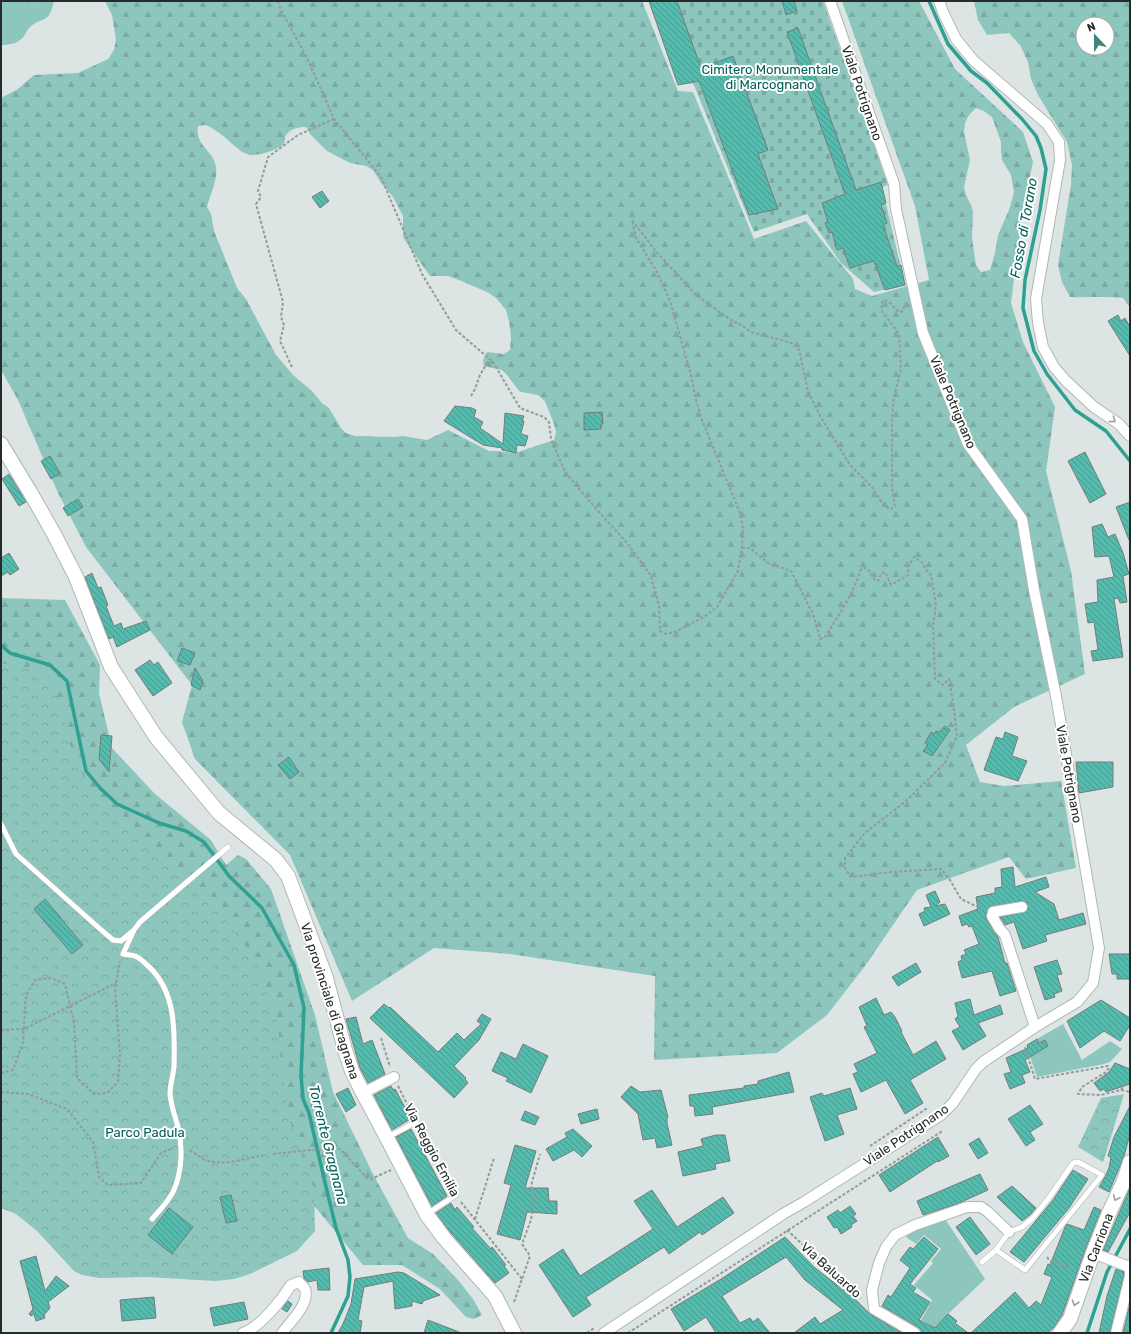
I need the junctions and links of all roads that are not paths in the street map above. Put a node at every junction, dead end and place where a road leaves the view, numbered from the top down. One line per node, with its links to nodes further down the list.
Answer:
1 (830, 1): 9 (street, Viale Potrignano)
2 (939, 1): 3 (street, one-way to 3)
3 (1130, 436)
4 (1, 444): 11 (main road, Via provinciale di Gragnana)
5 (1, 824): 8 (lane)
6 (228, 847): 8 (lane)
7 (1022, 907): 9 (street)
8 (134, 930): 17 (lane)
9 (1035, 1027): 26 (street, Viale Potrignano)
10 (394, 1077): 11 (street)
11 (362, 1093): 13 (main road, Via provinciale di Gragnana)
12 (416, 1122): 13 (lane)
13 (387, 1138): 16 (main road, Via provinciale di Gragnana)
14 (1130, 1162): 20 (main road, Via Carriona, one-way to 20)
15 (456, 1195): 16 (lane)
16 (426, 1215): 23 (main road, Via provinciale di Gragnana)
17 (152, 1220)
18 (1009, 1232): 19 (lane); 19 (lane); 27 (street, Via Baluardo)
19 (996, 1250): 21 (lane)
20 (1096, 1254): 22 (street); 28 (main road, Via Carriona, one-way to 28)
21 (982, 1262)
22 (1126, 1266): 29 (street)
23 (511, 1324)
24 (243, 1333): 25 (street)
25 (282, 1333)
26 (604, 1333)
27 (915, 1333)
28 (1060, 1333)
29 (1116, 1333)

